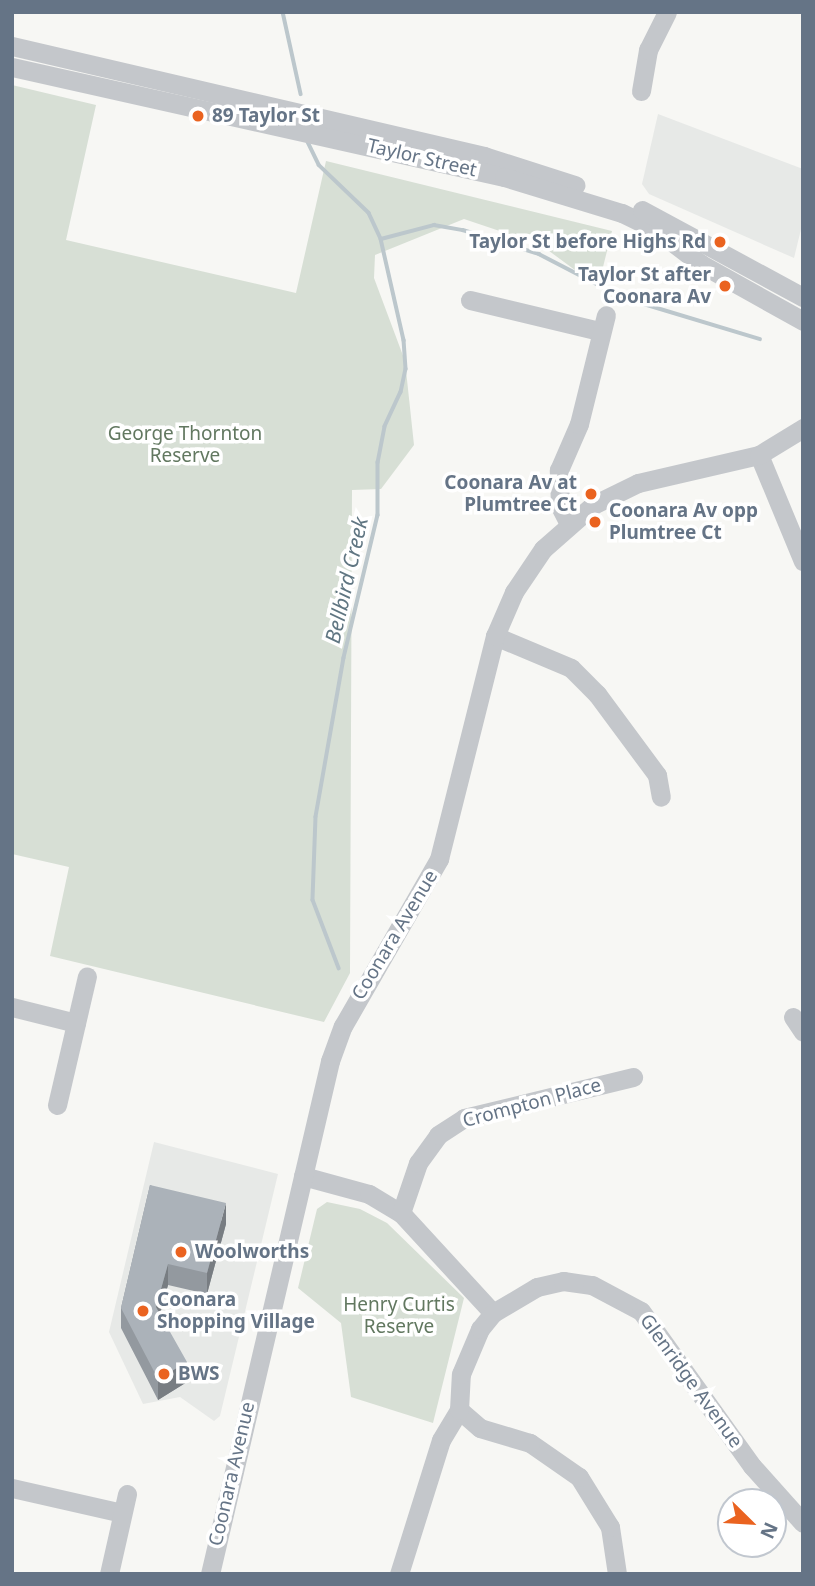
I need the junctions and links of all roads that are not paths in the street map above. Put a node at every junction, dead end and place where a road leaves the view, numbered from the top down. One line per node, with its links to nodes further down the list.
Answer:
1 (667, 12): 4 (street)
2 (12, 46): 5 (street, Taylor Street)
3 (12, 67): 7 (street, Taylor Street)
4 (641, 91)
5 (803, 298)
6 (470, 300): 10 (street)
7 (803, 321)
8 (803, 428): 9 (street, Coonara Avenue)
9 (759, 455): 10 (street, Coonara Avenue); 11 (street)
10 (569, 524): 12 (street, Coonara Avenue)
11 (803, 561)
12 (495, 636): 13 (street); 19 (street, Coonara Avenue)
13 (661, 797)
14 (87, 976): 16 (street)
15 (12, 1007): 16 (street)
16 (76, 1023): 18 (street)
17 (633, 1077): 20 (street, Crompton Place)
18 (57, 1105)
19 (303, 1176): 20 (street); 26 (street, Coonara Avenue)
20 (401, 1213): 21 (street)
21 (493, 1313): 22 (street, Glenridge Avenue); 24 (street, Glenridge Avenue)
22 (459, 1410): 27 (street); 28 (street)
23 (12, 1488): 25 (street)
24 (803, 1523)
25 (109, 1574)
26 (209, 1574)
27 (399, 1574)
28 (617, 1574)

